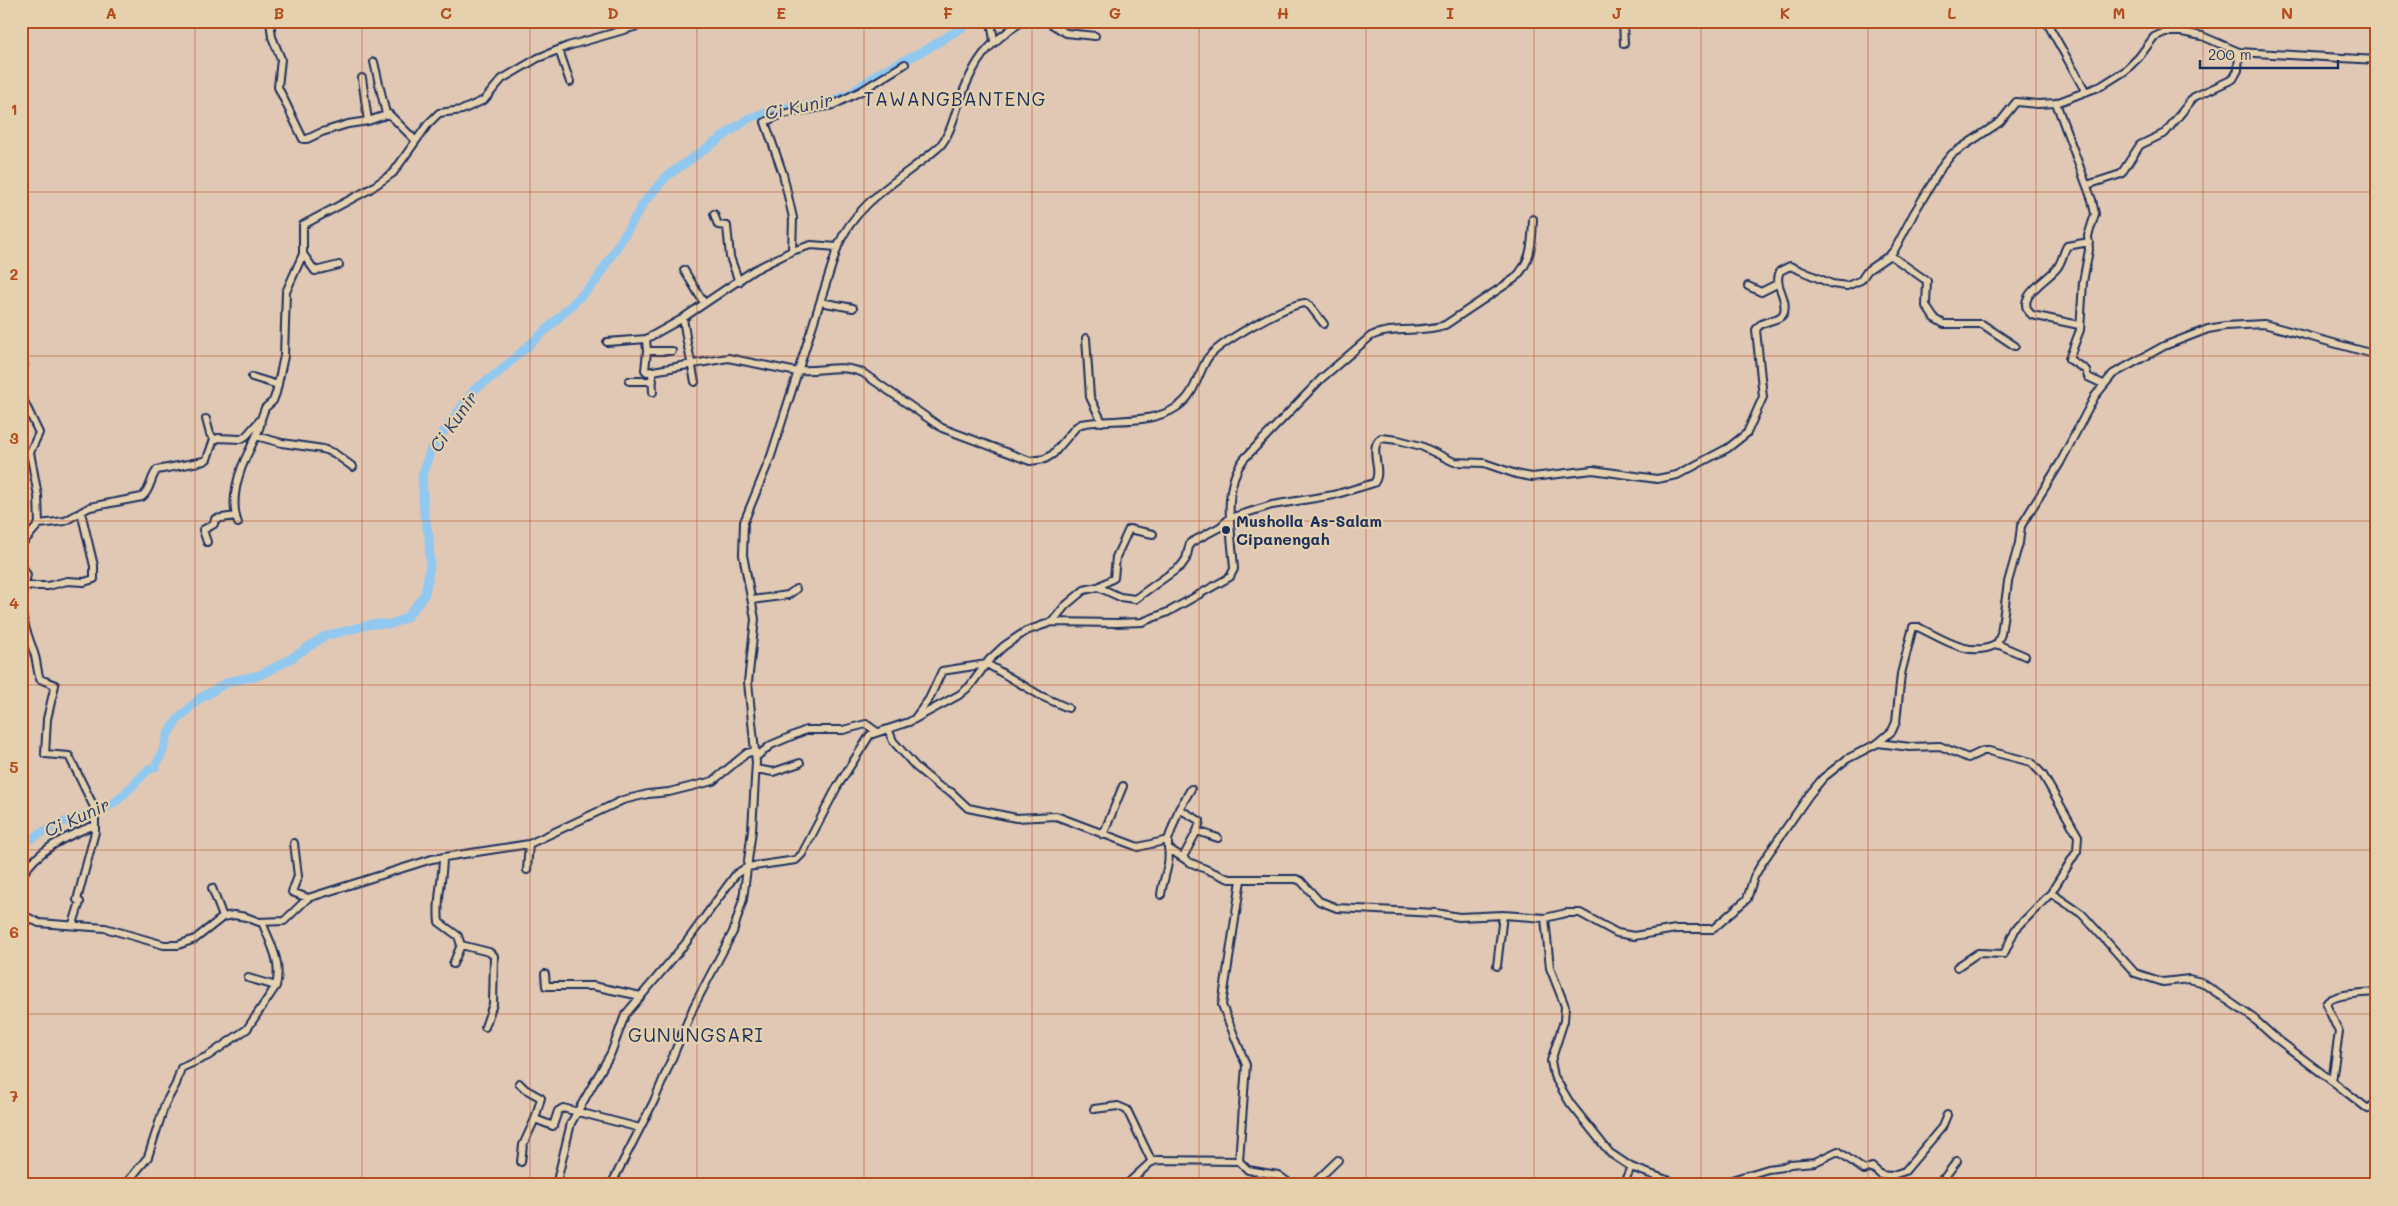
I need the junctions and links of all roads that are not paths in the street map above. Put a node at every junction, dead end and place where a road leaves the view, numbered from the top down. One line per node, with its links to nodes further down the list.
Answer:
1 (270, 21): 21 (street)
2 (655, 21): 11 (street)
3 (991, 21): 9 (street)
4 (1024, 21): 9 (street)
5 (1046, 21): 8 (street)
6 (1623, 21): 10 (street)
7 (2046, 21): 18 (street)
8 (1095, 36)
9 (994, 41): 27 (street)
10 (1624, 44)
11 (559, 50): 17 (street); 22 (street)
12 (2239, 52): 13 (street); 18 (street); 23 (street)
13 (2377, 60)
14 (374, 62): 20 (street)
15 (905, 64): 28 (street)
16 (362, 78): 21 (street)
17 (570, 82)
18 (2086, 92): 19 (street)
19 (2056, 102): 23 (street); 30 (street)
20 (386, 114): 21 (street); 22 (street)
21 (368, 121)
22 (416, 141): 29 (street)
23 (2086, 185): 26 (street)
24 (714, 214): 33 (street)
25 (1533, 219): 69 (street)
26 (2089, 242): 41 (street); 41 (street)
27 (837, 247): 28 (street); 36 (street)
28 (792, 251): 33 (street)
29 (303, 254): 31 (street); 59 (street)
30 (1890, 255): 34 (street); 45 (street)
31 (339, 266)
32 (684, 270): 37 (street)
33 (739, 282): 37 (street)
34 (1778, 284): 35 (street); 69 (street)
35 (1748, 286)
36 (820, 302): 38 (street); 51 (street)
37 (704, 304): 39 (street)
38 (853, 308)
39 (683, 318): 43 (street); 50 (street)
40 (1324, 324): 64 (street)
41 (2079, 325): 58 (street)
42 (1086, 338): 64 (street)
43 (646, 339): 44 (street); 46 (street)
44 (607, 342)
45 (2015, 346)
46 (647, 351): 47 (street); 52 (street)
47 (672, 351)
48 (21, 354): 53 (street)
49 (2377, 355): 58 (street)
50 (691, 364): 51 (street); 52 (street); 57 (street)
51 (798, 371): 64 (street); 79 (street)
52 (652, 372): 56 (street)
53 (21, 377)
54 (252, 377): 59 (street)
55 (629, 381): 56 (street)
56 (653, 382): 60 (street)
57 (696, 382)
58 (2103, 384): 82 (street)
59 (278, 385): 62 (street)
60 (653, 392)
61 (21, 395): 70 (street)
62 (261, 419): 65 (street); 66 (street)
63 (206, 420): 66 (street)
64 (1102, 422)
65 (256, 436): 67 (street); 72 (street)
66 (215, 440): 68 (street)
67 (353, 467)
68 (81, 512): 70 (street); 75 (street)
69 (1234, 517): 76 (street); 81 (street)
70 (39, 524): 73 (street)
71 (1153, 534): 76 (street)
72 (207, 542)
73 (21, 545)
74 (21, 564): 75 (street)
75 (25, 586): 78 (street)
76 (1098, 587): 81 (street)
77 (796, 589): 79 (street)
78 (21, 598)
79 (752, 600): 90 (street)
80 (21, 606): 96 (street)
81 (1052, 622): 84 (street)
82 (1997, 644): 83 (street); 89 (street)
83 (2025, 656)
84 (987, 664): 85 (street); 86 (street); 86 (street)
85 (1068, 708)
86 (914, 719): 87 (street)
87 (888, 729): 88 (street); 98 (street)
88 (876, 732): 90 (street); 107 (street)
89 (1878, 743): 111 (street); 117 (street)
90 (756, 754): 92 (street); 102 (street)
91 (800, 763): 92 (street)
92 (756, 769): 107 (street)
93 (1123, 786): 98 (street)
94 (1191, 789): 95 (street)
95 (1180, 809): 97 (street); 100 (street)
96 (95, 826): 108 (street); 119 (street)
97 (1197, 831): 99 (street); 104 (street)
98 (1103, 835): 100 (street)
99 (1218, 838)
100 (1168, 840): 103 (street)
101 (294, 843): 113 (street)
102 (529, 844): 105 (street); 106 (street)
103 (1168, 848): 104 (street); 112 (street)
104 (1183, 856): 109 (street)
105 (443, 857): 113 (street); 120 (street)
106 (527, 870)
107 (747, 870): 128 (street); 137 (street)
108 (21, 877)
109 (1241, 880): 115 (street); 139 (street)
110 (212, 888): 116 (street)
111 (2051, 893): 123 (street); 130 (street)
112 (1161, 895)
113 (308, 898): 118 (street)
114 (21, 914): 119 (street)
115 (1503, 914): 117 (street); 122 (street)
116 (223, 917): 118 (street); 119 (street)
117 (1545, 918): 143 (street)
118 (262, 922): 126 (street)
119 (73, 924)
120 (461, 945): 121 (street); 129 (street)
121 (453, 964)
122 (1497, 966)
123 (1957, 967)
124 (545, 974): 128 (street)
125 (248, 978): 126 (street)
126 (276, 986): 148 (street)
127 (2377, 992): 130 (street)
128 (641, 996): 134 (street)
129 (484, 1027)
130 (2332, 1081): 132 (street)
131 (519, 1083): 136 (street)
132 (2377, 1102)
133 (1094, 1109): 142 (street)
134 (578, 1111): 136 (street); 137 (street); 149 (street)
135 (1947, 1115): 144 (street)
136 (535, 1119): 141 (street)
137 (640, 1128): 146 (street)
138 (1338, 1160): 152 (street)
139 (1239, 1161): 142 (street); 147 (street)
140 (1957, 1161): 145 (street)
141 (521, 1162)
142 (1152, 1162): 151 (street)
143 (1631, 1167): 144 (street); 153 (street)
144 (1890, 1176): 154 (street)
145 (1943, 1181): 155 (street)
146 (612, 1182): 150 (street)
147 (1289, 1184)
148 (125, 1185)
149 (556, 1185)
150 (624, 1185)
151 (1126, 1185)
152 (1312, 1185)
153 (1623, 1185)
154 (1892, 1185)
155 (1933, 1185)

